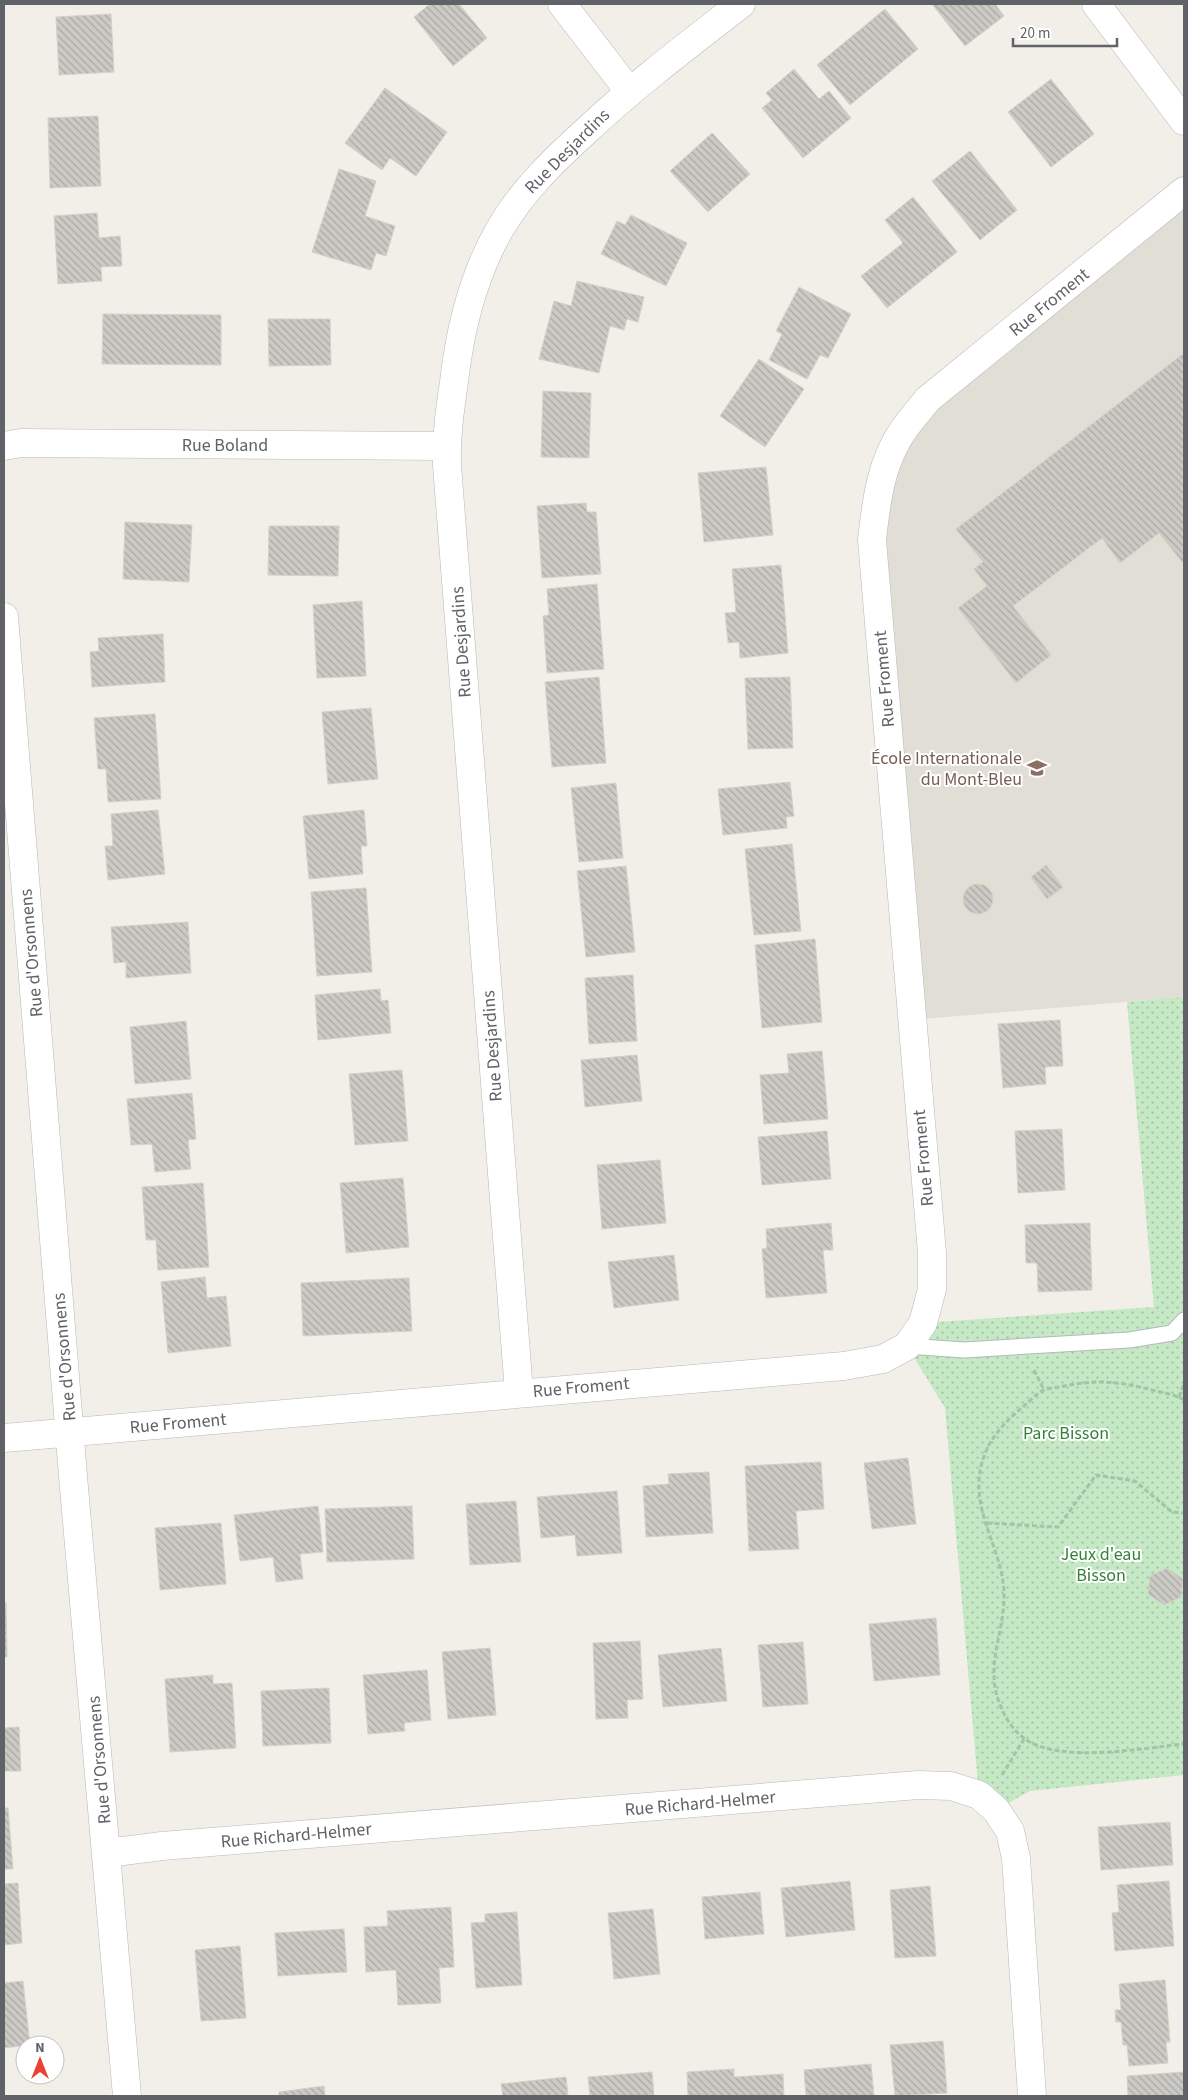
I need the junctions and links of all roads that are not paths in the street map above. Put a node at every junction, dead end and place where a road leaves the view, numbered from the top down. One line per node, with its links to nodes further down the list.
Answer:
1 (562, 4): 4 (street)
2 (740, 4): 4 (street, Rue Desjardins)
3 (1096, 4): 5 (street)
4 (629, 90): 8 (street, Rue Desjardins)
5 (1184, 121)
6 (1184, 191): 11 (street, Rue Froment)
7 (4, 446): 8 (street, Rue Boland)
8 (446, 446): 12 (street, Rue Desjardins)
9 (4, 617): 13 (street, Rue d'Orsonnens)
10 (1184, 1320): 11 (lane)
11 (907, 1346): 12 (street, Rue Froment)
12 (520, 1392): 13 (street, Rue Froment)
13 (70, 1433): 14 (street, Rue Froment); 15 (street, Rue d'Orsonnens)
14 (4, 1438)
15 (106, 1853): 16 (street, Rue d'Orsonnens); 17 (street, Rue Richard-Helmer)
16 (127, 2096)
17 (1032, 2096)

